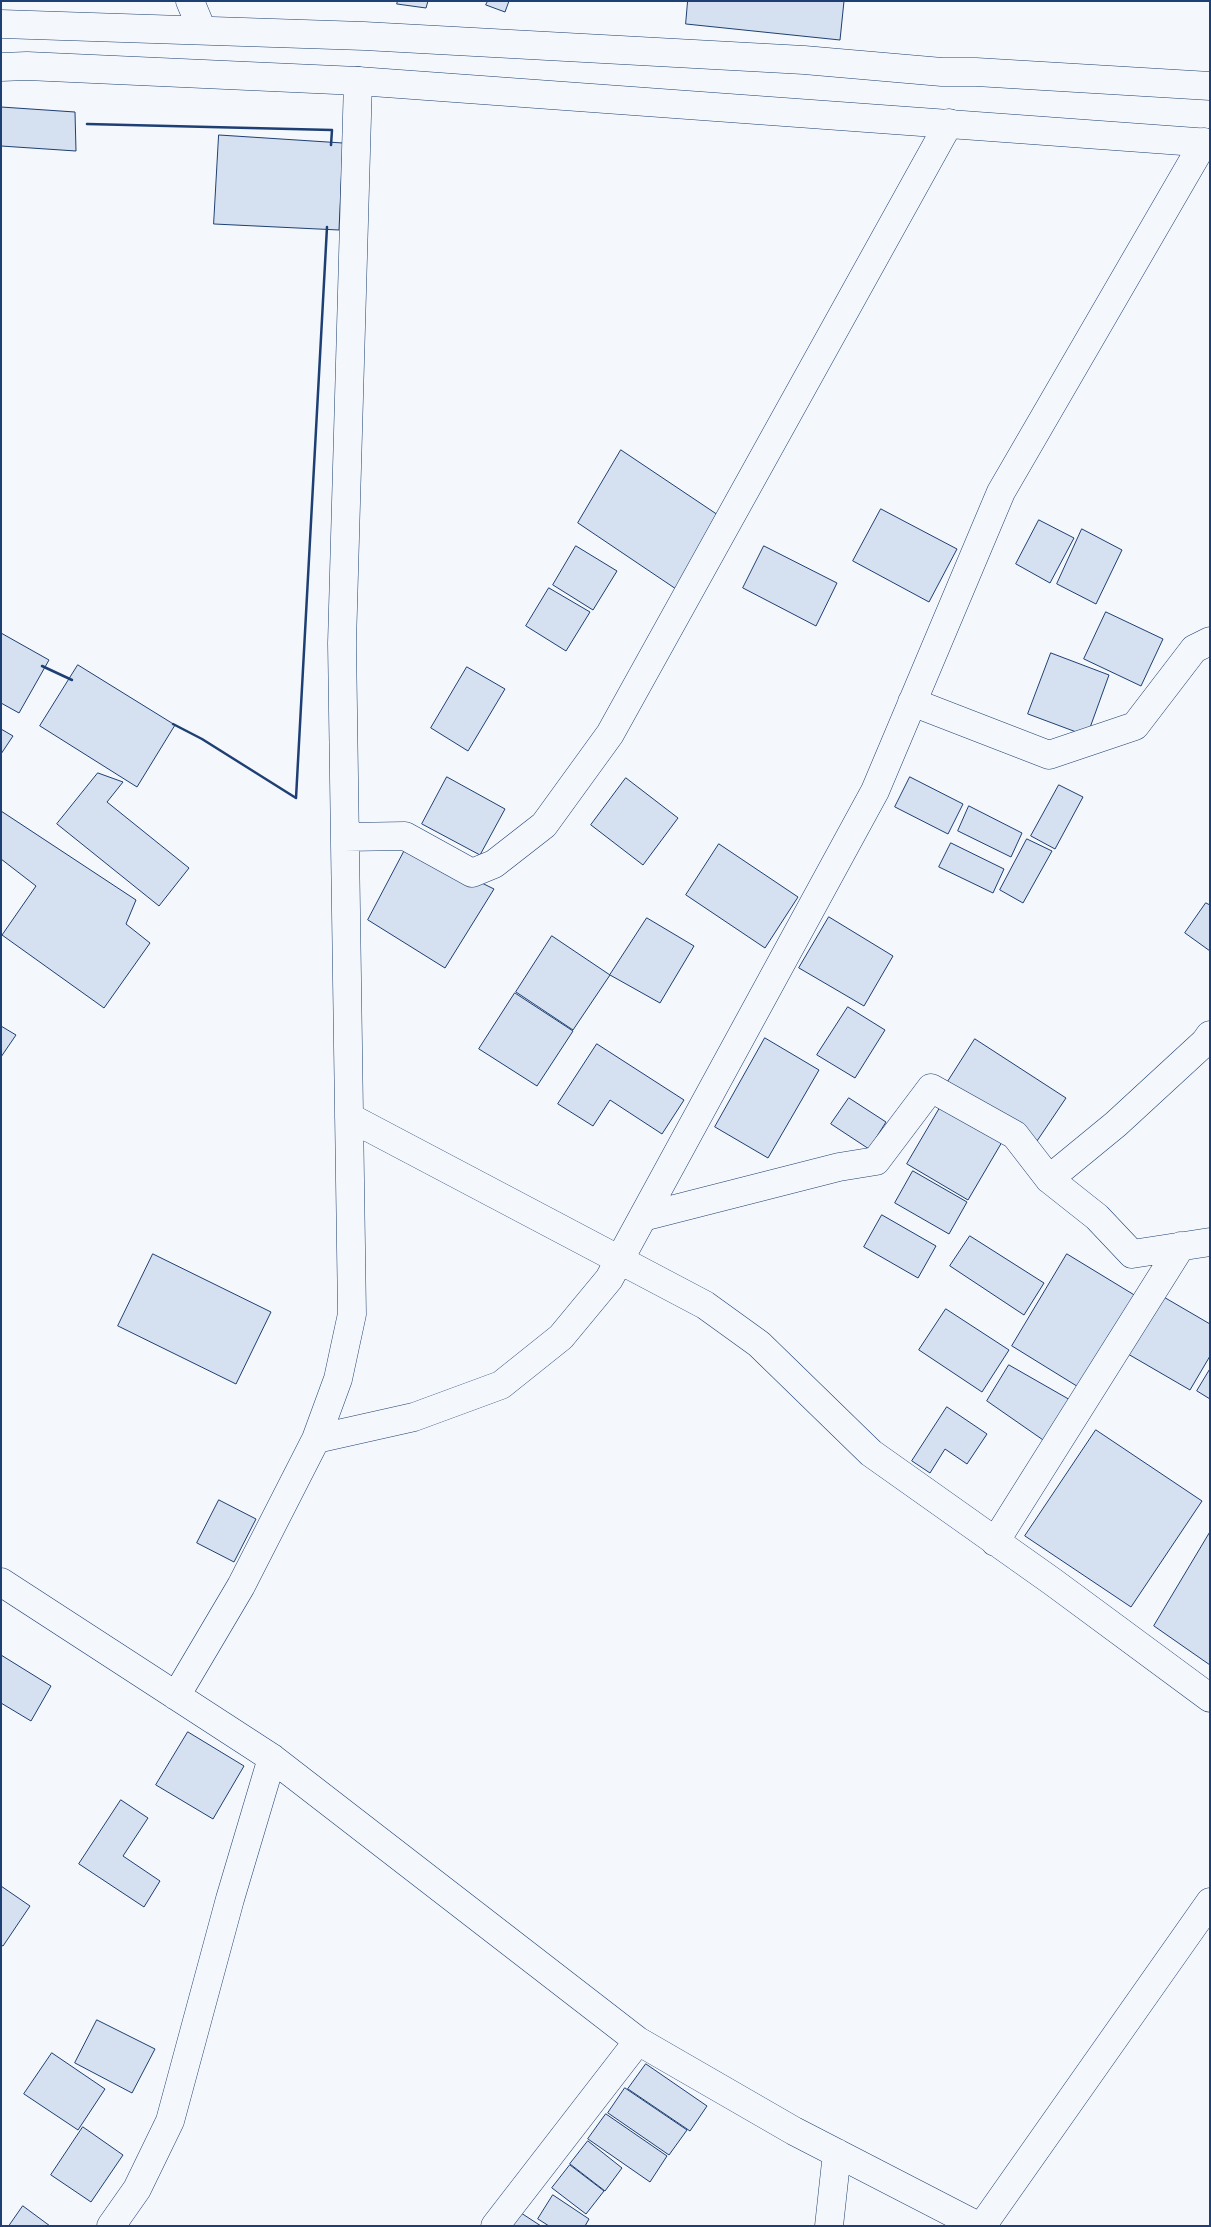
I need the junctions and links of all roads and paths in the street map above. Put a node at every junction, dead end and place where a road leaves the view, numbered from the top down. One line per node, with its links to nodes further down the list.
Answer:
1 (190, 1): 3 (street)
2 (1, 24): 3 (street)
3 (202, 30): 6 (street)
4 (1, 68): 5 (street)
5 (358, 81): 7 (street); 11 (street)
6 (1210, 86)
7 (949, 123): 8 (street); 11 (street)
8 (1207, 142): 10 (street)
9 (1210, 641): 10 (street)
10 (912, 702): 15 (street)
11 (345, 837): 13 (street)
12 (1210, 1035): 14 (street)
13 (349, 1117): 18 (street); 19 (street)
14 (1049, 1180): 15 (street); 17 (street)
15 (643, 1217): 18 (street)
16 (1210, 1242): 17 (street)
17 (1181, 1246): 20 (street)
18 (619, 1261): 19 (street); 20 (street)
19 (316, 1439): 22 (street)
20 (995, 1542): 23 (street)
21 (1, 1582): 22 (street)
22 (176, 1696): 24 (street)
23 (1210, 1698)
24 (272, 1758): 26 (street); 28 (street)
25 (1210, 1902): 32 (street)
26 (638, 2041): 27 (street); 29 (street)
27 (837, 2153): 30 (street); 31 (street)
28 (110, 2226)
29 (495, 2226)
30 (829, 2226)
31 (978, 2226)
32 (982, 2226)

